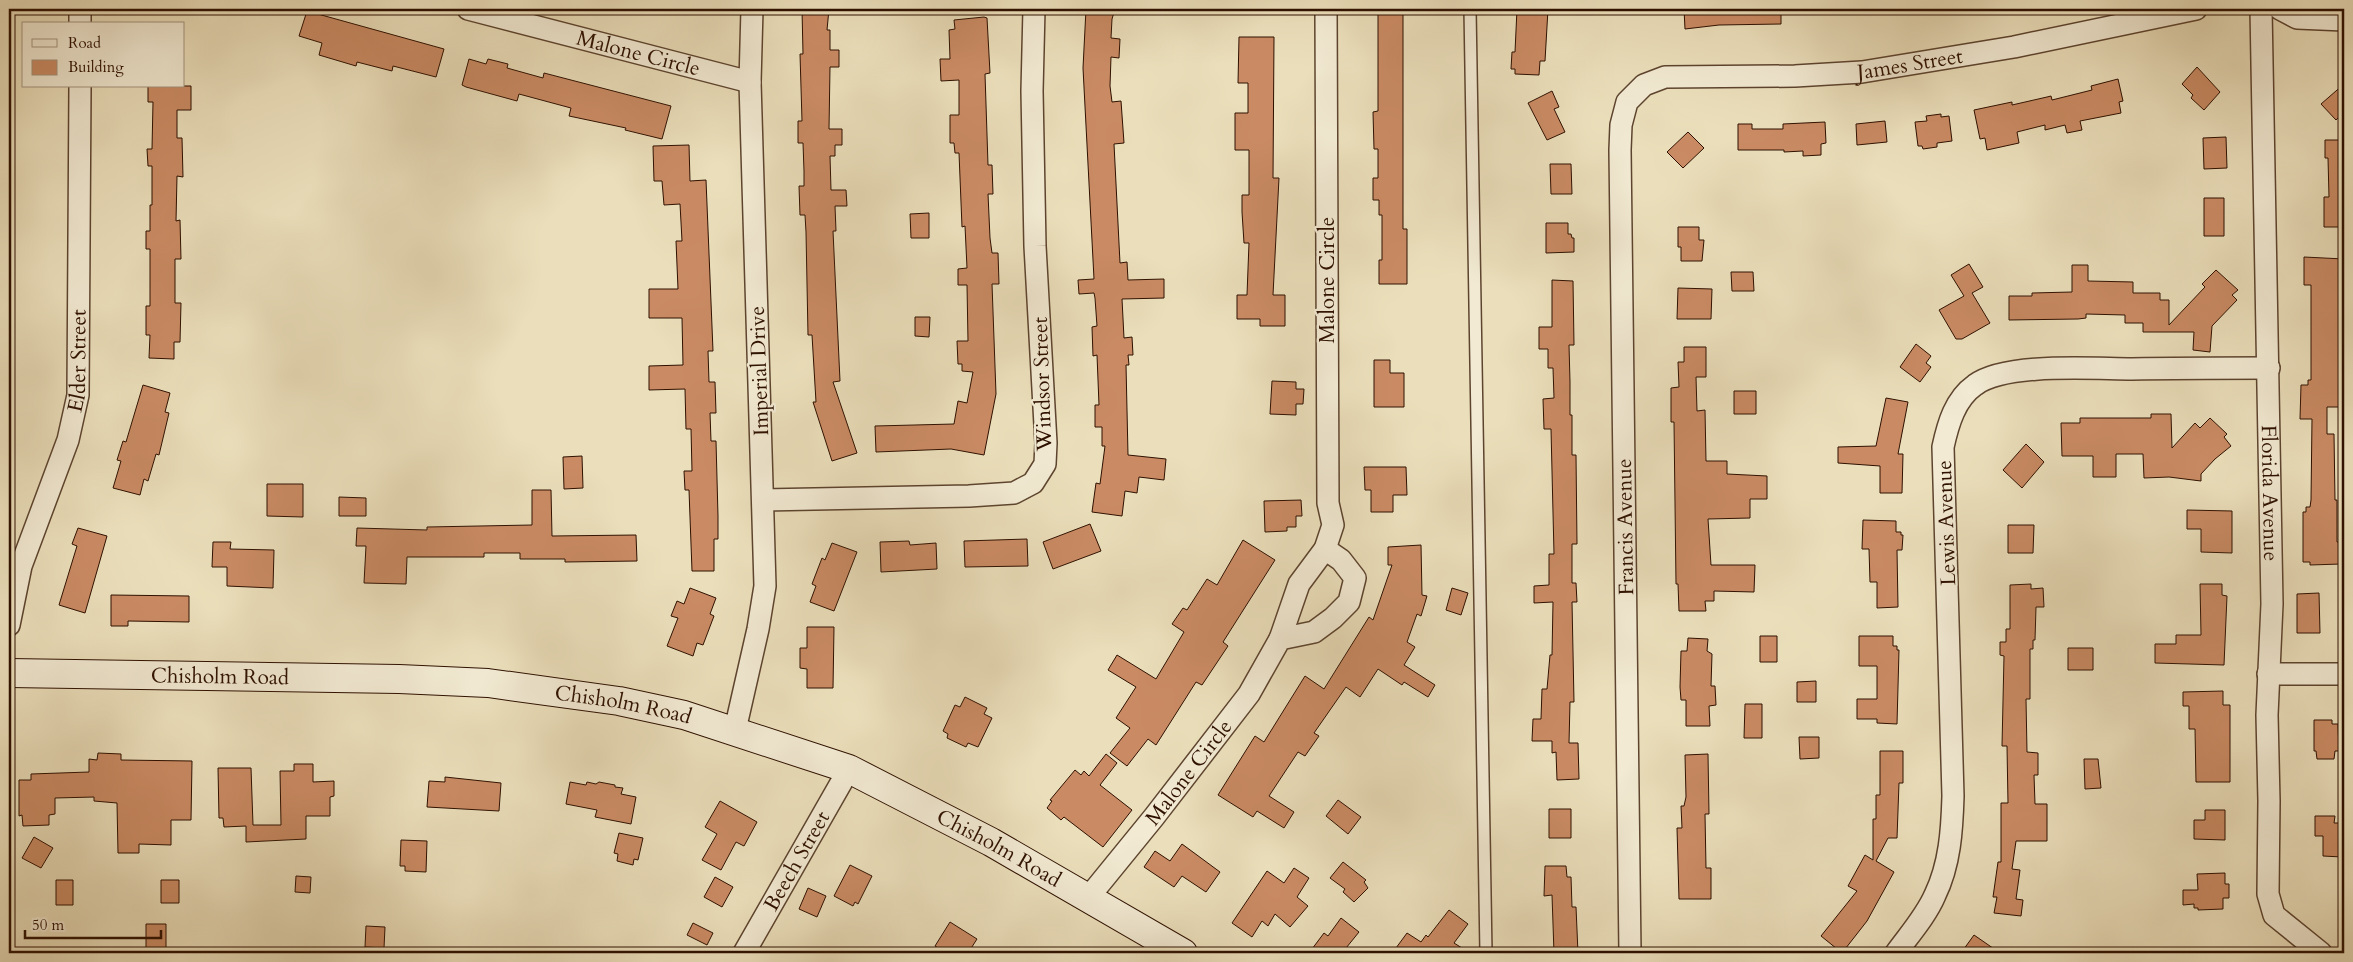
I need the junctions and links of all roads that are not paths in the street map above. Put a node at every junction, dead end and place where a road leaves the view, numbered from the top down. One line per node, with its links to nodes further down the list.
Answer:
1 (80, 9): 11 (street)
2 (468, 9): 12 (street, Malone Circle)
3 (752, 9): 12 (street, Imperial Drive)
4 (1034, 9): 16 (street, Windsor Street)
5 (1326, 9): 17 (street, Malone Circle)
6 (1470, 9): 28 (lane)
7 (2196, 9): 14 (street, James Street)
8 (2262, 9): 15 (street, Florida Avenue)
9 (2280, 9): 10 (street)
10 (2344, 20)
11 (80, 22)
12 (750, 82): 16 (street, Imperial Drive)
13 (80, 88): 18 (street, Elder Street)
14 (1627, 102): 29 (street, Francis Avenue)
15 (2269, 368): 21 (street, Florida Avenue); 30 (street, Lewis Avenue)
16 (763, 500): 23 (street, Imperial Drive)
17 (1325, 549): 19 (street, Malone Circle); 19 (street)
18 (9, 625)
19 (1280, 639): 25 (street, Malone Circle)
20 (9, 673): 23 (main road, Chisholm Road)
21 (2268, 674): 22 (street); 31 (street, Florida Avenue)
22 (2344, 674)
23 (734, 730): 24 (main road, Chisholm Road)
24 (849, 769): 25 (main road, Chisholm Road); 26 (street, Beech Street)
25 (1088, 898): 27 (main road, Chisholm Road)
26 (744, 953)
27 (1183, 953)
28 (1486, 953)
29 (1630, 953)
30 (1896, 953)
31 (2321, 953)

